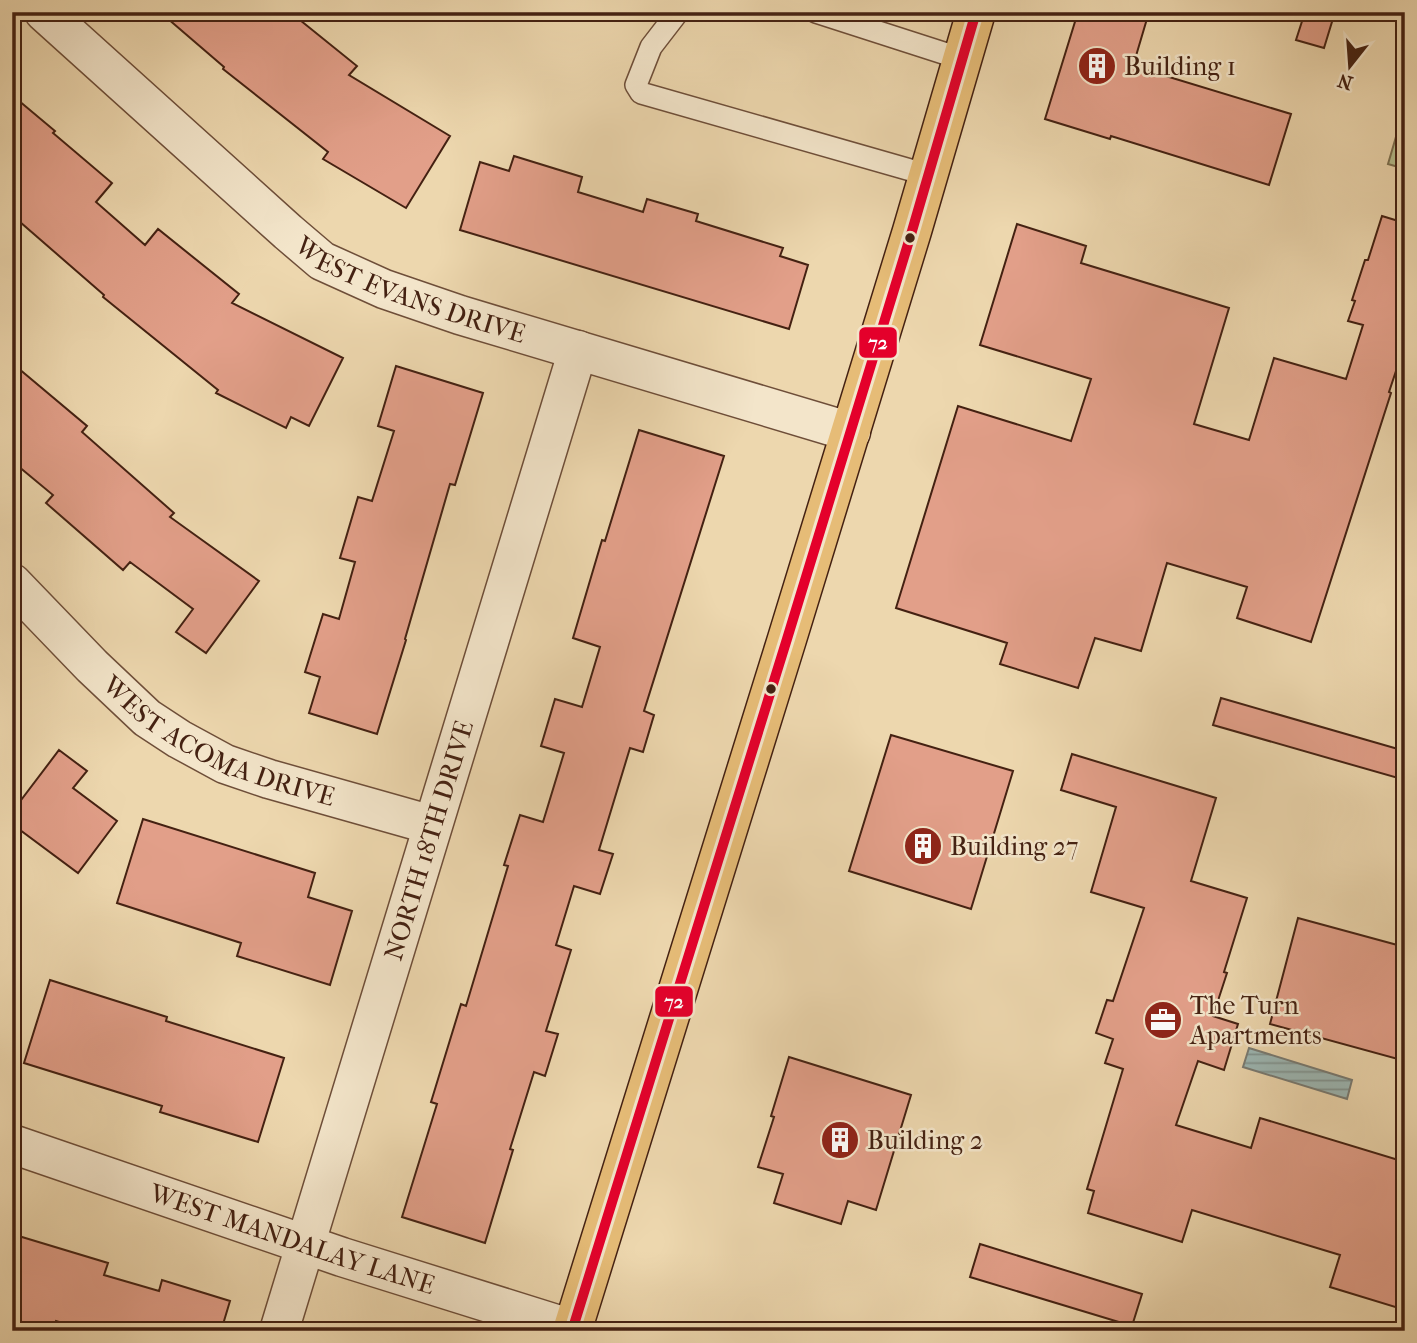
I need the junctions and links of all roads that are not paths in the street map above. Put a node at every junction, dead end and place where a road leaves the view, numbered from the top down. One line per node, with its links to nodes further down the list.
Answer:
1 (44, 12): 7 (street, WEST EVANS DRIVE)
2 (678, 12): 6 (lane)
3 (816, 12): 5 (lane)
4 (976, 12): 5 (main road)
5 (962, 59): 6 (main road)
6 (928, 175): 8 (main road)
7 (578, 350): 8 (street, WEST EVANS DRIVE); 10 (street, NORTH 18TH DRIVE)
8 (851, 432): 13 (main road)
9 (20, 606): 10 (street, WEST ACOMA DRIVE)
10 (432, 825): 12 (street, NORTH 18TH DRIVE)
11 (12, 1144): 12 (street, WEST MANDALAY LANE)
12 (306, 1245): 13 (street, WEST MANDALAY LANE); 14 (street, NORTH 18TH DRIVE)
13 (572, 1330)
14 (279, 1331)

